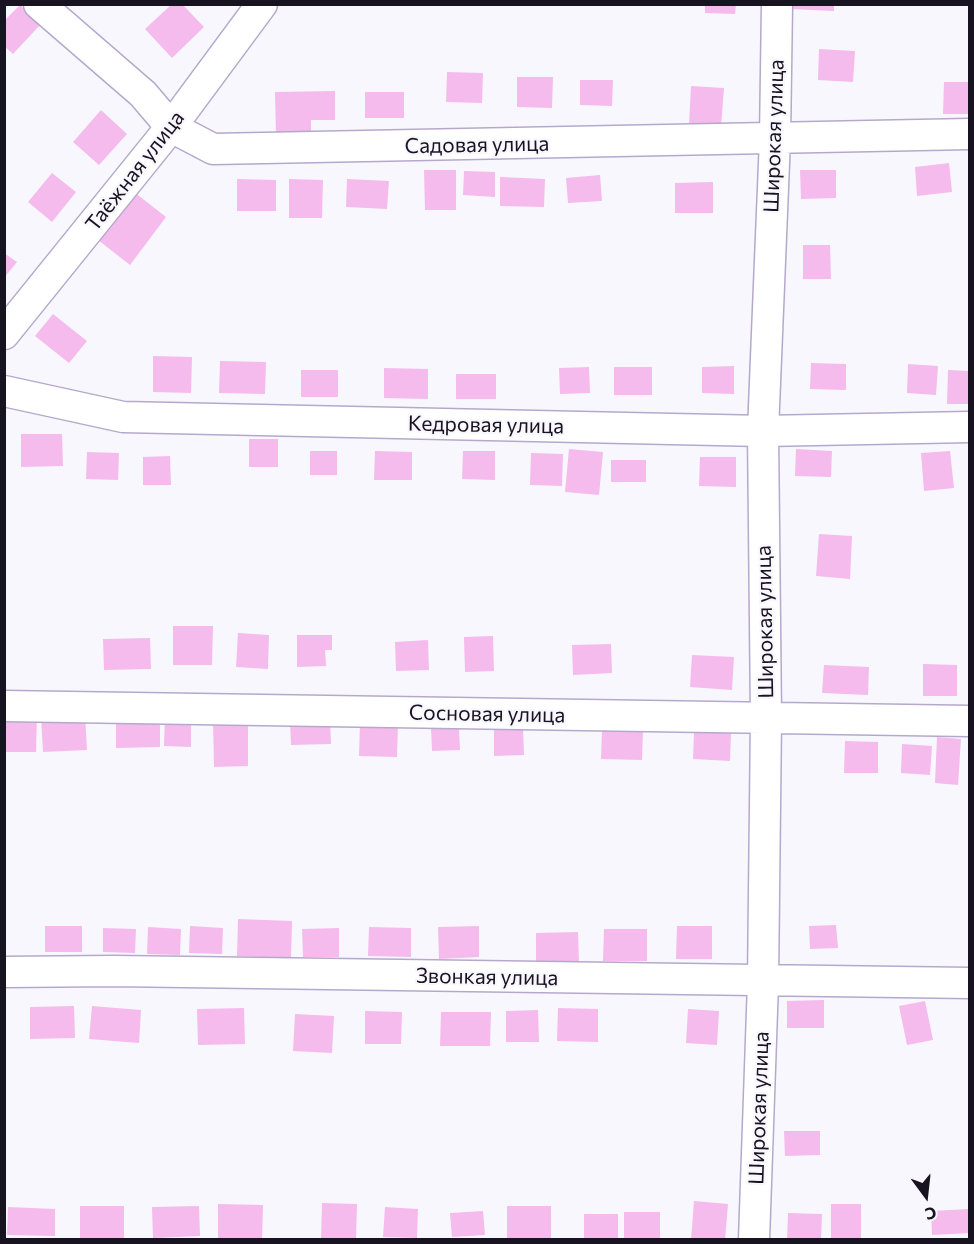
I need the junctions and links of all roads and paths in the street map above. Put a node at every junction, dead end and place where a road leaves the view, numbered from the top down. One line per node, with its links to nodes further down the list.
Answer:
1 (39, 4): 4 (street, Садовая улица)
2 (262, 4): 4 (street, Таёжная улица)
3 (777, 4): 6 (street, Широкая улица)
4 (171, 127): 6 (street, Садовая улица); 7 (street, Таёжная улица)
5 (969, 134): 6 (street, Садовая улица)
6 (775, 139): 10 (street, Широкая улица)
7 (4, 334)
8 (4, 391): 10 (street, Кедровая улица)
9 (969, 427): 10 (street, Кедровая улица)
10 (763, 431): 12 (street, Широкая улица)
11 (4, 706): 12 (street, Сосновая улица)
12 (766, 718): 13 (street, Сосновая улица); 15 (street, Широкая улица)
13 (969, 721)
14 (4, 972): 15 (street, Звонкая улица)
15 (763, 982): 16 (street, Звонкая улица); 17 (street, Широкая улица)
16 (969, 983)
17 (754, 1239)

